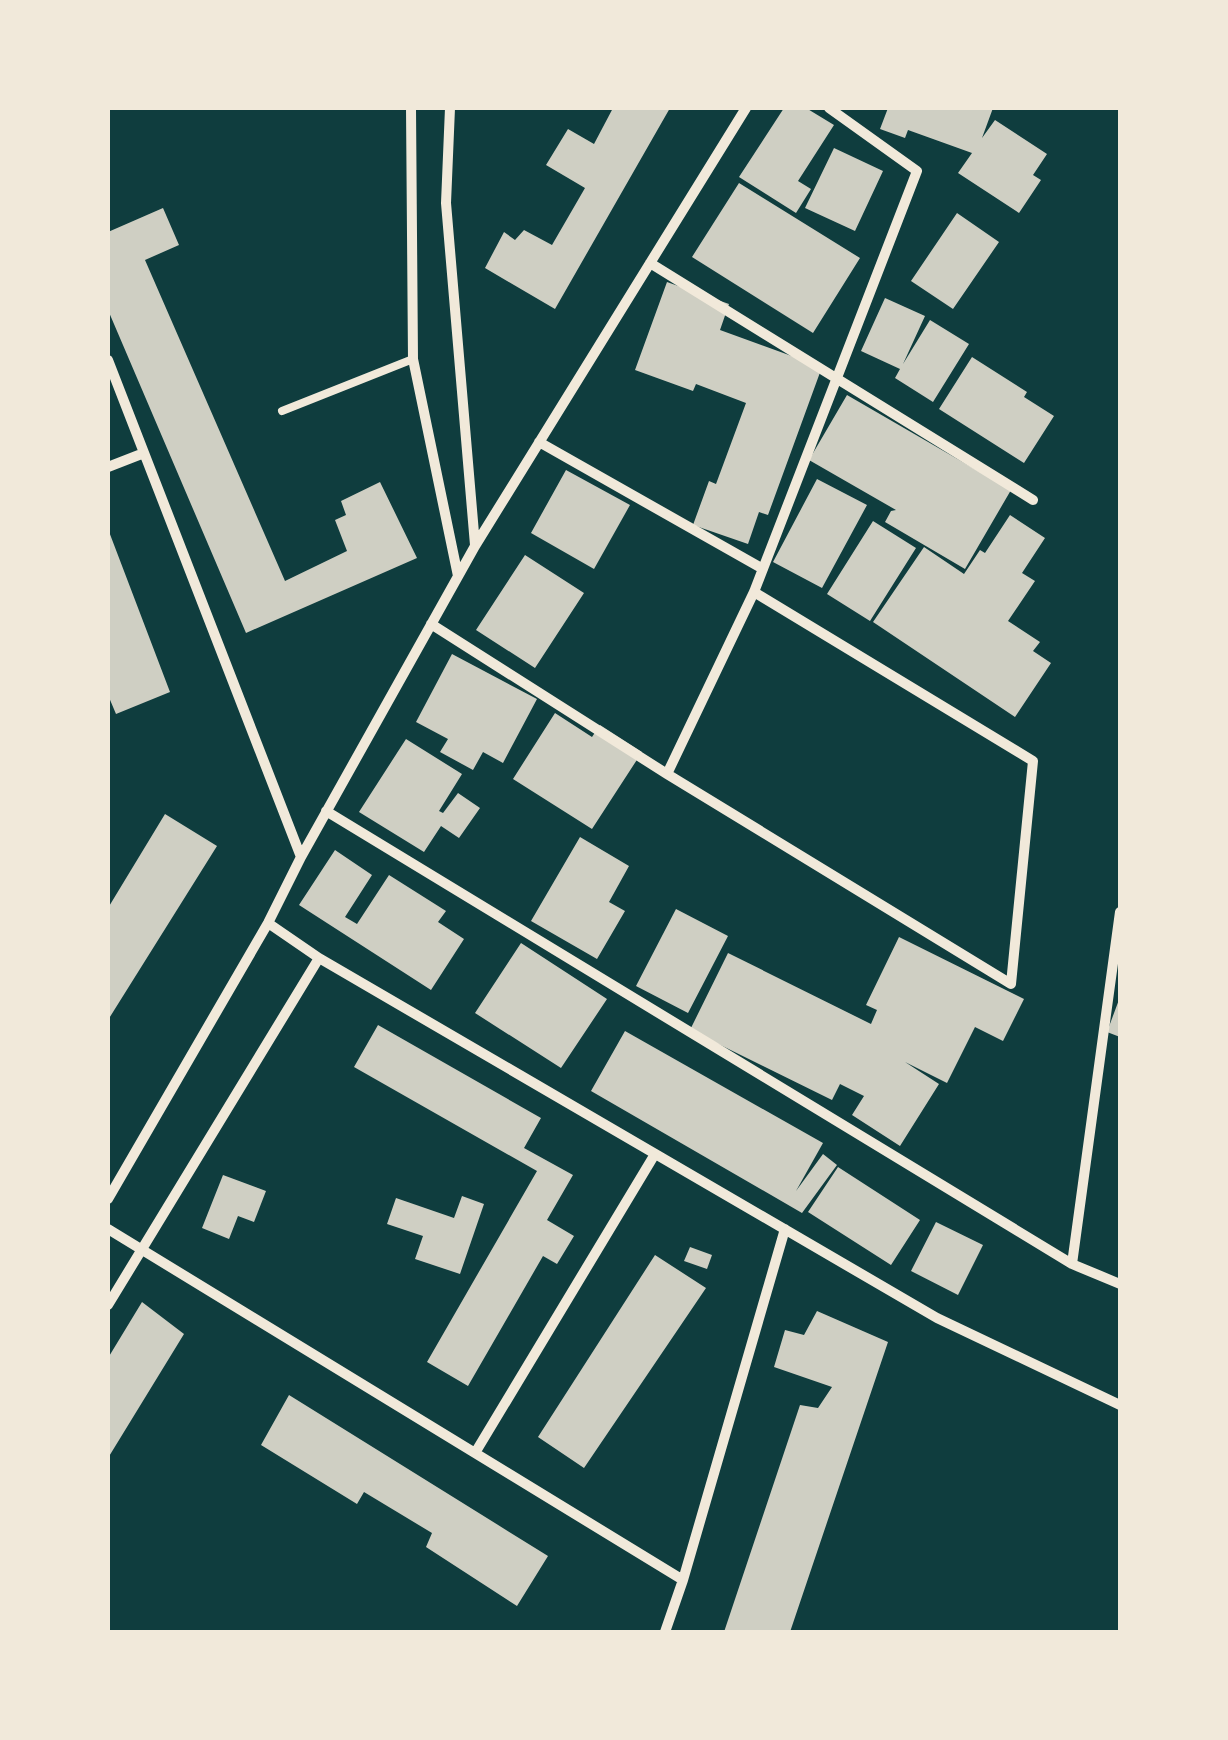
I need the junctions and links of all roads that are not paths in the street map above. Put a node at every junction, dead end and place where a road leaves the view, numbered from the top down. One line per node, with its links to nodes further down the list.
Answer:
1 (410, 108): 6 (street)
2 (450, 108): 14 (street)
3 (746, 108): 5 (street)
4 (829, 108): 8 (street)
5 (650, 263): 8 (street); 10 (street)
6 (413, 359): 9 (lane); 16 (street)
7 (108, 360): 11 (street)
8 (835, 378): 13 (street); 15 (street)
9 (282, 411)
10 (539, 442): 14 (street); 15 (street)
11 (144, 453): 12 (street); 21 (street)
12 (108, 467)
13 (1033, 500)
14 (475, 546): 16 (street)
15 (762, 569): 17 (street)
16 (458, 576): 18 (street)
17 (754, 592): 19 (street); 19 (street)
18 (431, 624): 19 (street); 20 (street)
19 (667, 774)
20 (326, 811): 21 (street); 30 (street)
21 (301, 857): 23 (street)
22 (1120, 912): 30 (street)
23 (268, 923): 24 (street); 26 (street)
24 (318, 958): 25 (street); 29 (street)
25 (655, 1154): 28 (street); 34 (street)
26 (108, 1199)
27 (108, 1229): 29 (street)
28 (785, 1230): 33 (street); 35 (street)
29 (141, 1250): 32 (street); 34 (street)
30 (1072, 1264): 31 (street)
31 (1120, 1284)
32 (108, 1305)
33 (1120, 1405)
34 (475, 1453): 35 (street)
35 (684, 1580): 36 (street)
36 (665, 1632)

